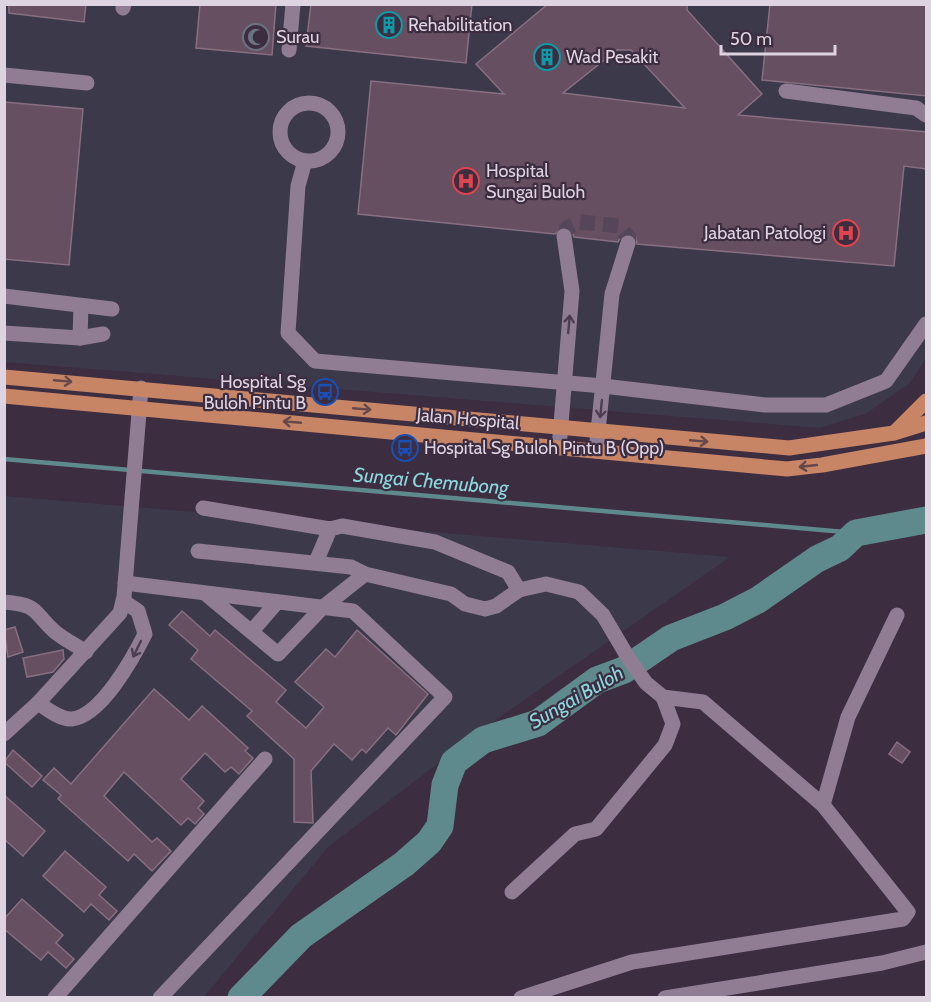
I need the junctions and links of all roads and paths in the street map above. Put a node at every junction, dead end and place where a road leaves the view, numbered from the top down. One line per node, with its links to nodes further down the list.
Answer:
1 (293, 4): 2 (street)
2 (289, 50)
3 (4, 75): 4 (street)
4 (87, 83)
5 (786, 91): 6 (street)
6 (927, 114)
7 (305, 160): 18 (street)
8 (564, 236): 18 (street, one-way to 8)
9 (628, 243): 19 (street)
10 (4, 296): 11 (street)
11 (81, 306): 12 (street); 16 (street)
12 (112, 309)
13 (927, 324): 19 (street)
14 (4, 333): 16 (street)
15 (103, 334): 16 (street)
16 (80, 338)
17 (4, 376): 20 (main road, Jalan Hospital, one-way to 20)
18 (564, 382): 19 (street); 25 (street)
19 (603, 386): 26 (street, one-way to 26)
20 (141, 388): 23 (street); 25 (main road, Jalan Hospital, one-way to 25)
21 (4, 396): 23 (main road, Jalan Hospital)
22 (927, 401): 27 (main road)
23 (139, 408): 29 (main road, Jalan Hospital, one-way to 23); 38 (street)
24 (927, 423): 27 (main road, Jalan Hospital)
25 (561, 428): 26 (main road, Jalan Hospital); 29 (street)
26 (598, 432): 27 (main road, Jalan Hospital, one-way to 27); 30 (street)
27 (894, 433)
28 (927, 446): 31 (main road, Jalan Hospital)
29 (559, 448): 30 (main road, Jalan Hospital)
30 (596, 451): 31 (main road, Jalan Hospital, one-way to 30)
31 (895, 452): 32 (main road)
32 (927, 454)
33 (203, 508): 34 (street)
34 (330, 529): 36 (street); 39 (street)
35 (198, 551): 36 (street)
36 (316, 562): 37 (street)
37 (365, 574): 39 (street); 44 (street)
38 (125, 583): 40 (street); 41 (street)
39 (519, 590): 48 (street)
40 (207, 595): 43 (street); 46 (street)
41 (123, 601): 47 (street); 49 (street, one-way to 49)
42 (4, 602): 47 (street)
43 (277, 603): 44 (street); 46 (street)
44 (322, 608): 46 (street); 56 (street)
45 (897, 615): 52 (street)
46 (252, 631)
47 (86, 652): 49 (street)
48 (663, 697): 52 (street); 53 (street)
49 (38, 703): 50 (street)
50 (4, 735)
51 (265, 759): 55 (street)
52 (823, 805): 57 (street)
53 (513, 892)
54 (927, 952): 58 (street)
55 (55, 998)
56 (160, 998)
57 (521, 998)
58 (665, 998)

